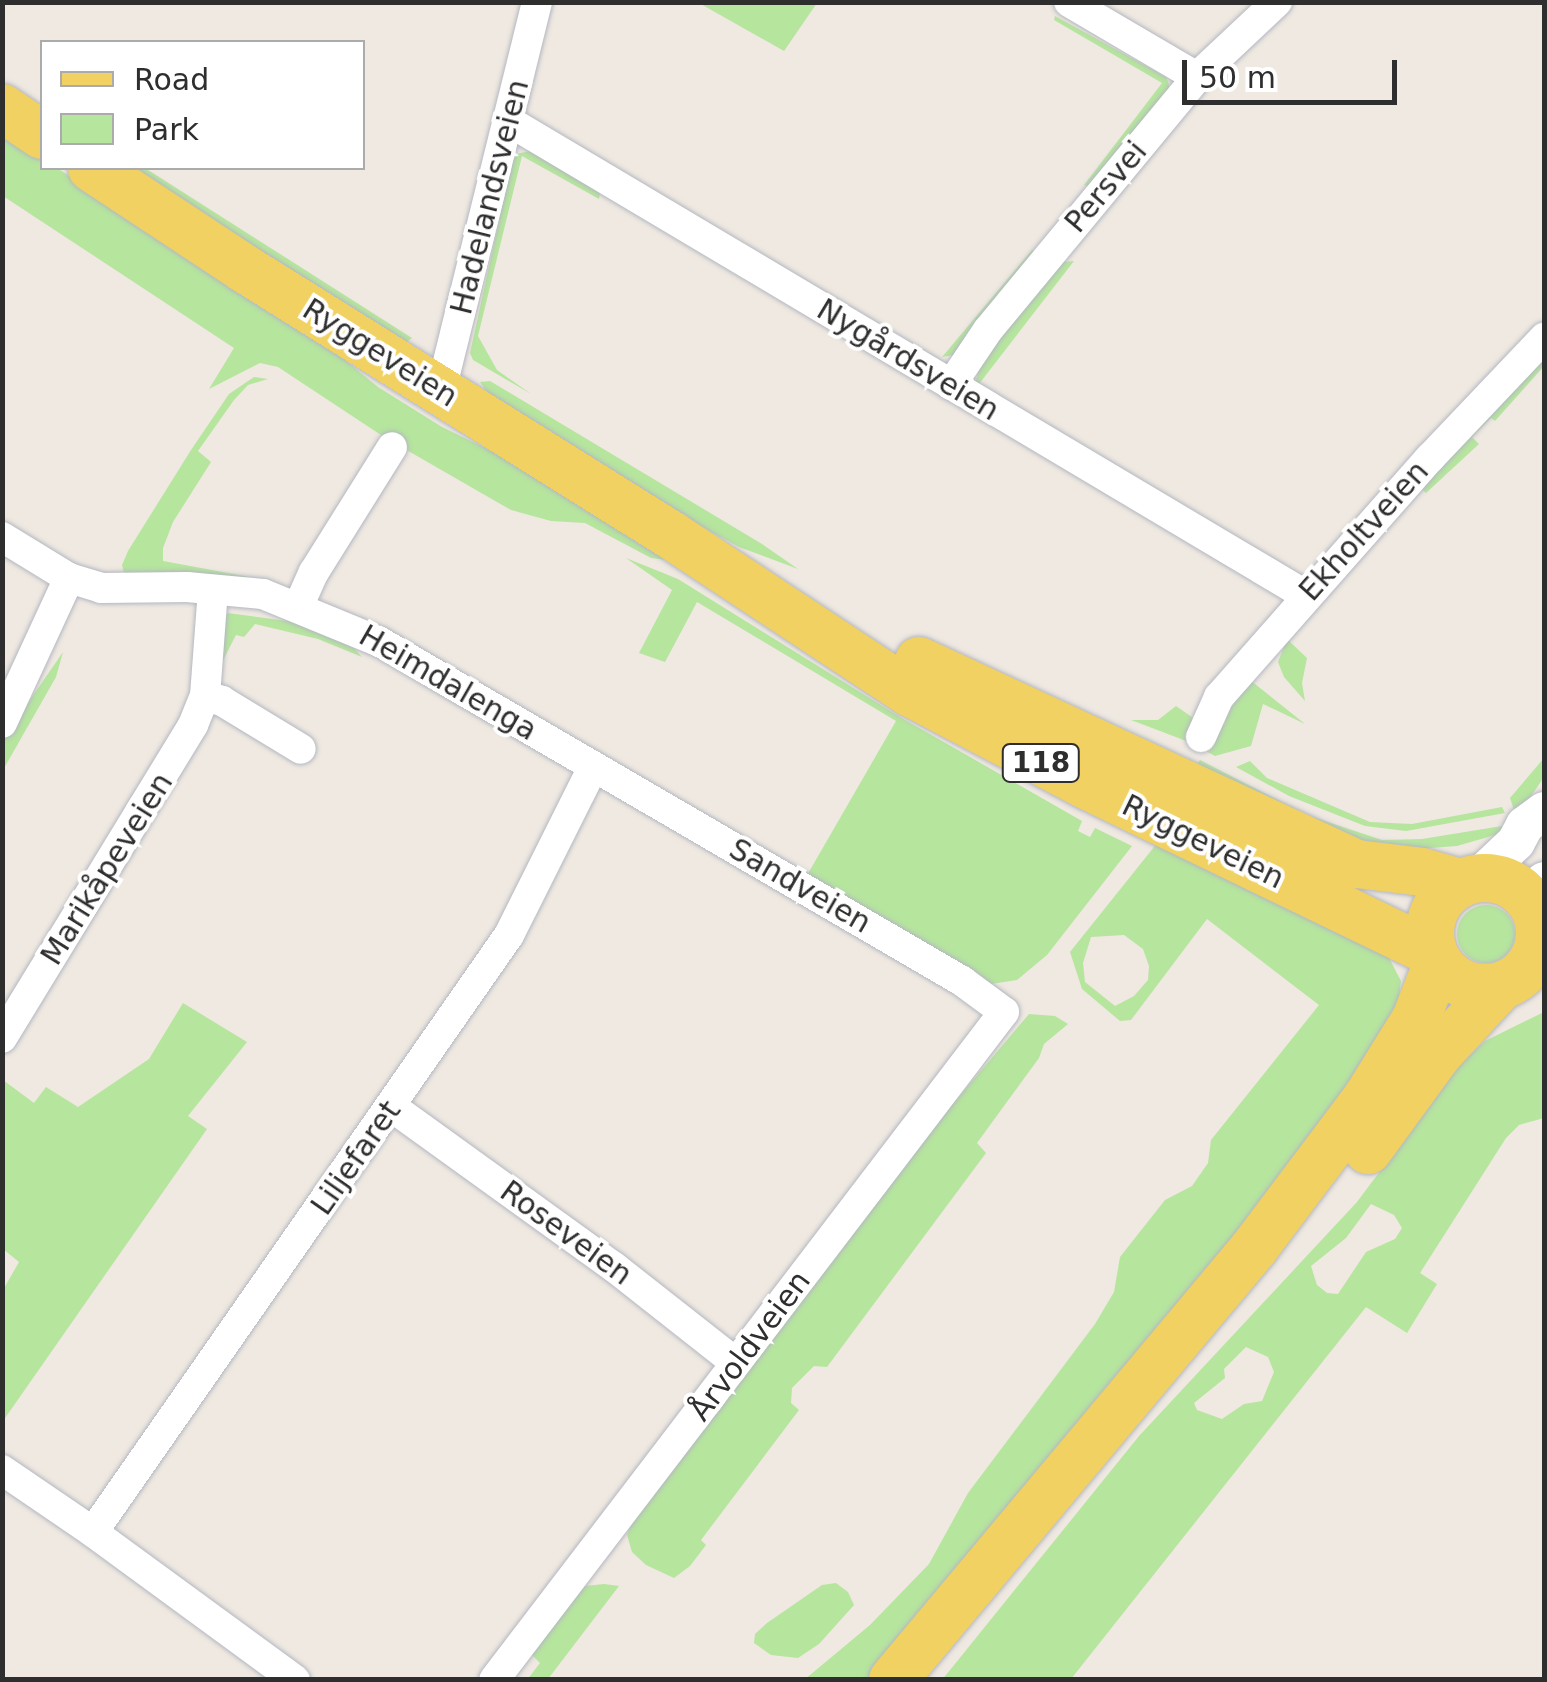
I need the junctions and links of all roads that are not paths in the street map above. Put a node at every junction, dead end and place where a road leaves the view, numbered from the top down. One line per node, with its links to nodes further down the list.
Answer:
1 (537, 2): 6 (street, Hadelandsveien)
2 (1068, 2): 4 (street)
3 (1277, 2): 4 (street, Persvei)
4 (1197, 77): 10 (street, Persvei)
5 (2, 108): 7 (main road)
6 (510, 122): 10 (street, Nygårdsveien); 11 (street, Hadelandsveien)
7 (40, 134)
8 (95, 170): 11 (main road, Ryggeveien / 118)
9 (1544, 338): 17 (street, Ekholtveien)
10 (951, 385): 17 (street, Nygårdsveien)
11 (441, 390): 13 (main road, Ryggeveien / 118)
12 (392, 446): 18 (street)
13 (671, 535): 25 (main road, Ryggeveien / 118); 27 (main road, Ryggeveien / 118)
14 (2, 537): 15 (street, Heimdalenga)
15 (68, 578): 16 (street, Heimdalenga); 20 (street)
16 (213, 590): 18 (street, Heimdalenga); 19 (street, Marikåpeveien)
17 (1307, 596): 21 (street, Ekholtveien)
18 (299, 605): 23 (street, Heimdalenga)
19 (205, 696): 22 (street); 30 (street, Marikåpeveien)
20 (2, 723)
21 (1201, 737)
22 (300, 748)
23 (593, 767): 29 (street, Sandveien); 31 (street, Liljefaret)
24 (1544, 811): 25 (street)
25 (1470, 880): 26 (main road, 118); 27 (main road)
26 (1541, 905): 28 (main road, 118)
27 (1435, 957): 28 (main road, 118); 37 (main road)
28 (1523, 980): 38 (main road, 118)
29 (1004, 1012): 32 (street, Årvoldveien)
30 (2, 1038)
31 (392, 1107): 32 (street, Roseveien); 34 (street, Liljefaret)
32 (736, 1363): 36 (street, Årvoldveien)
33 (2, 1470): 34 (street)
34 (93, 1532): 35 (street)
35 (295, 1680)
36 (494, 1680)
37 (892, 1680)
38 (924, 1680)

